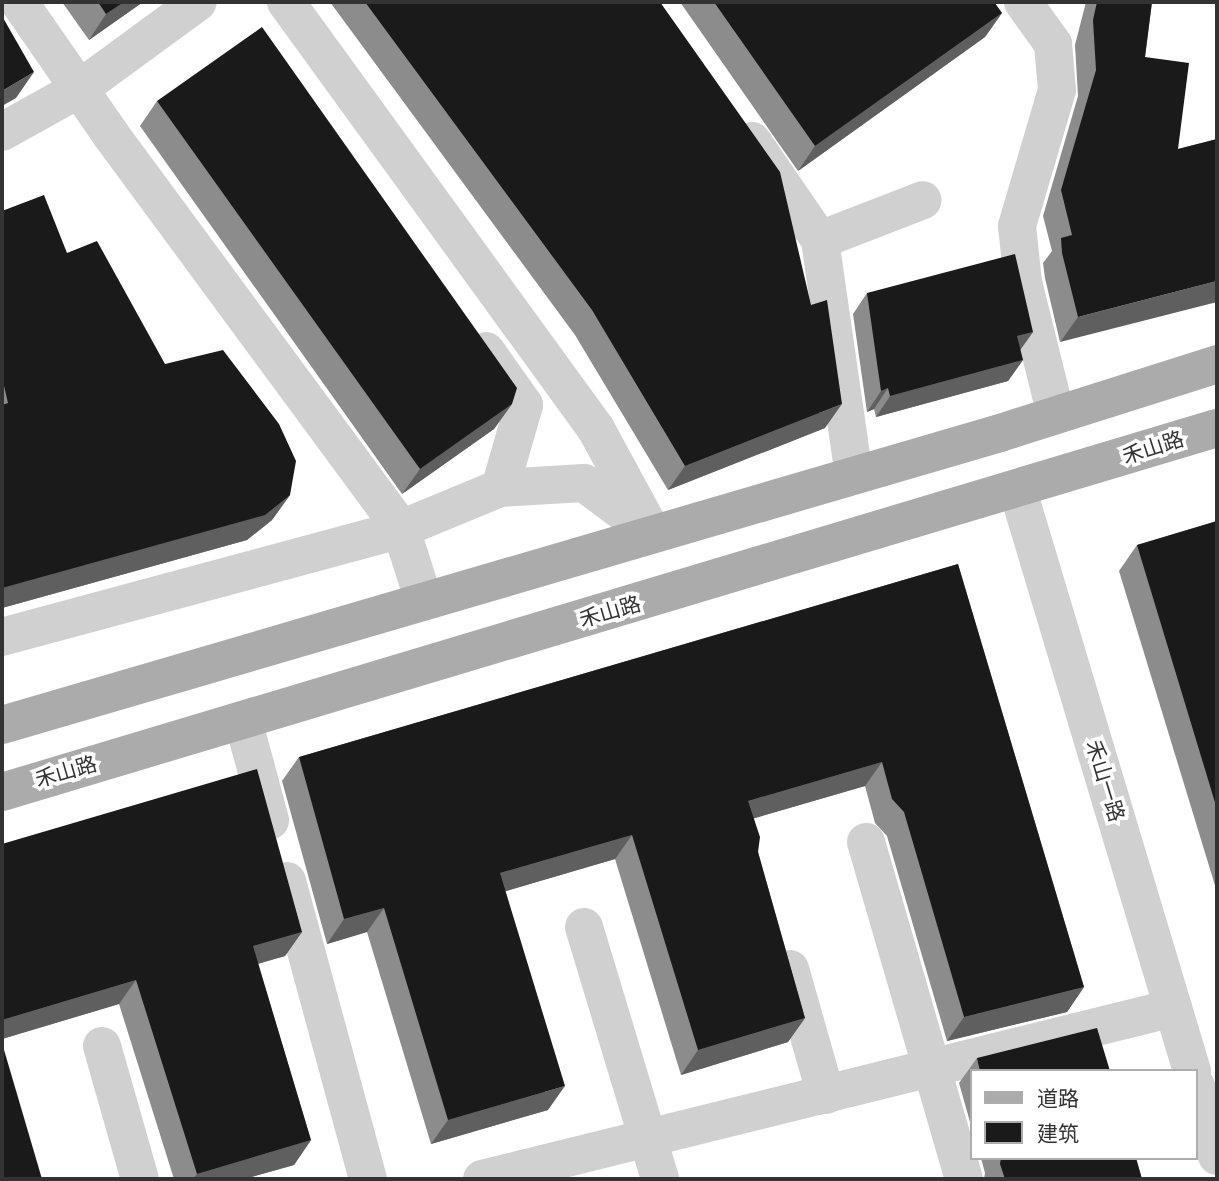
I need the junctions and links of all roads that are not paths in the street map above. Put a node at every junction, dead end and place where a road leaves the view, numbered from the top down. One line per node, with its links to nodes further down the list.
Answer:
1 (19, 2): 5 (street)
2 (198, 2): 5 (street)
3 (286, 2): 18 (street)
4 (1023, 2): 12 (street)
5 (79, 89): 7 (street); 17 (street)
6 (730, 111): 9 (street)
7 (2, 132)
8 (923, 200): 9 (street)
9 (820, 240): 14 (street)
10 (468, 326): 15 (street)
11 (1217, 364): 12 (main road)
12 (1056, 415): 14 (main road)
13 (1217, 428): 16 (main road, 禾山路)
14 (854, 476): 18 (main road)
15 (500, 488): 17 (street); 18 (street)
16 (1018, 491): 21 (main road, 禾山路); 27 (street, 禾山一路)
17 (401, 529): 19 (street); 20 (street)
18 (653, 534): 19 (main road)
19 (424, 601): 22 (main road)
20 (2, 637)
21 (243, 720): 23 (main road, 禾山路); 36 (street)
22 (2, 725)
23 (2, 792)
24 (866, 842): 29 (street)
25 (584, 926): 33 (street)
26 (781, 936): 32 (street)
27 (1173, 1008): 29 (street); 30 (street, 禾山一路)
28 (102, 1046): 35 (street)
29 (932, 1068): 32 (street); 39 (street)
30 (1191, 1069)
31 (1198, 1093): 34 (street)
32 (826, 1095): 33 (street)
33 (647, 1138): 37 (street); 38 (street)
34 (1217, 1156)
35 (140, 1179)
36 (368, 1179)
37 (482, 1179)
38 (660, 1179)
39 (964, 1179)

